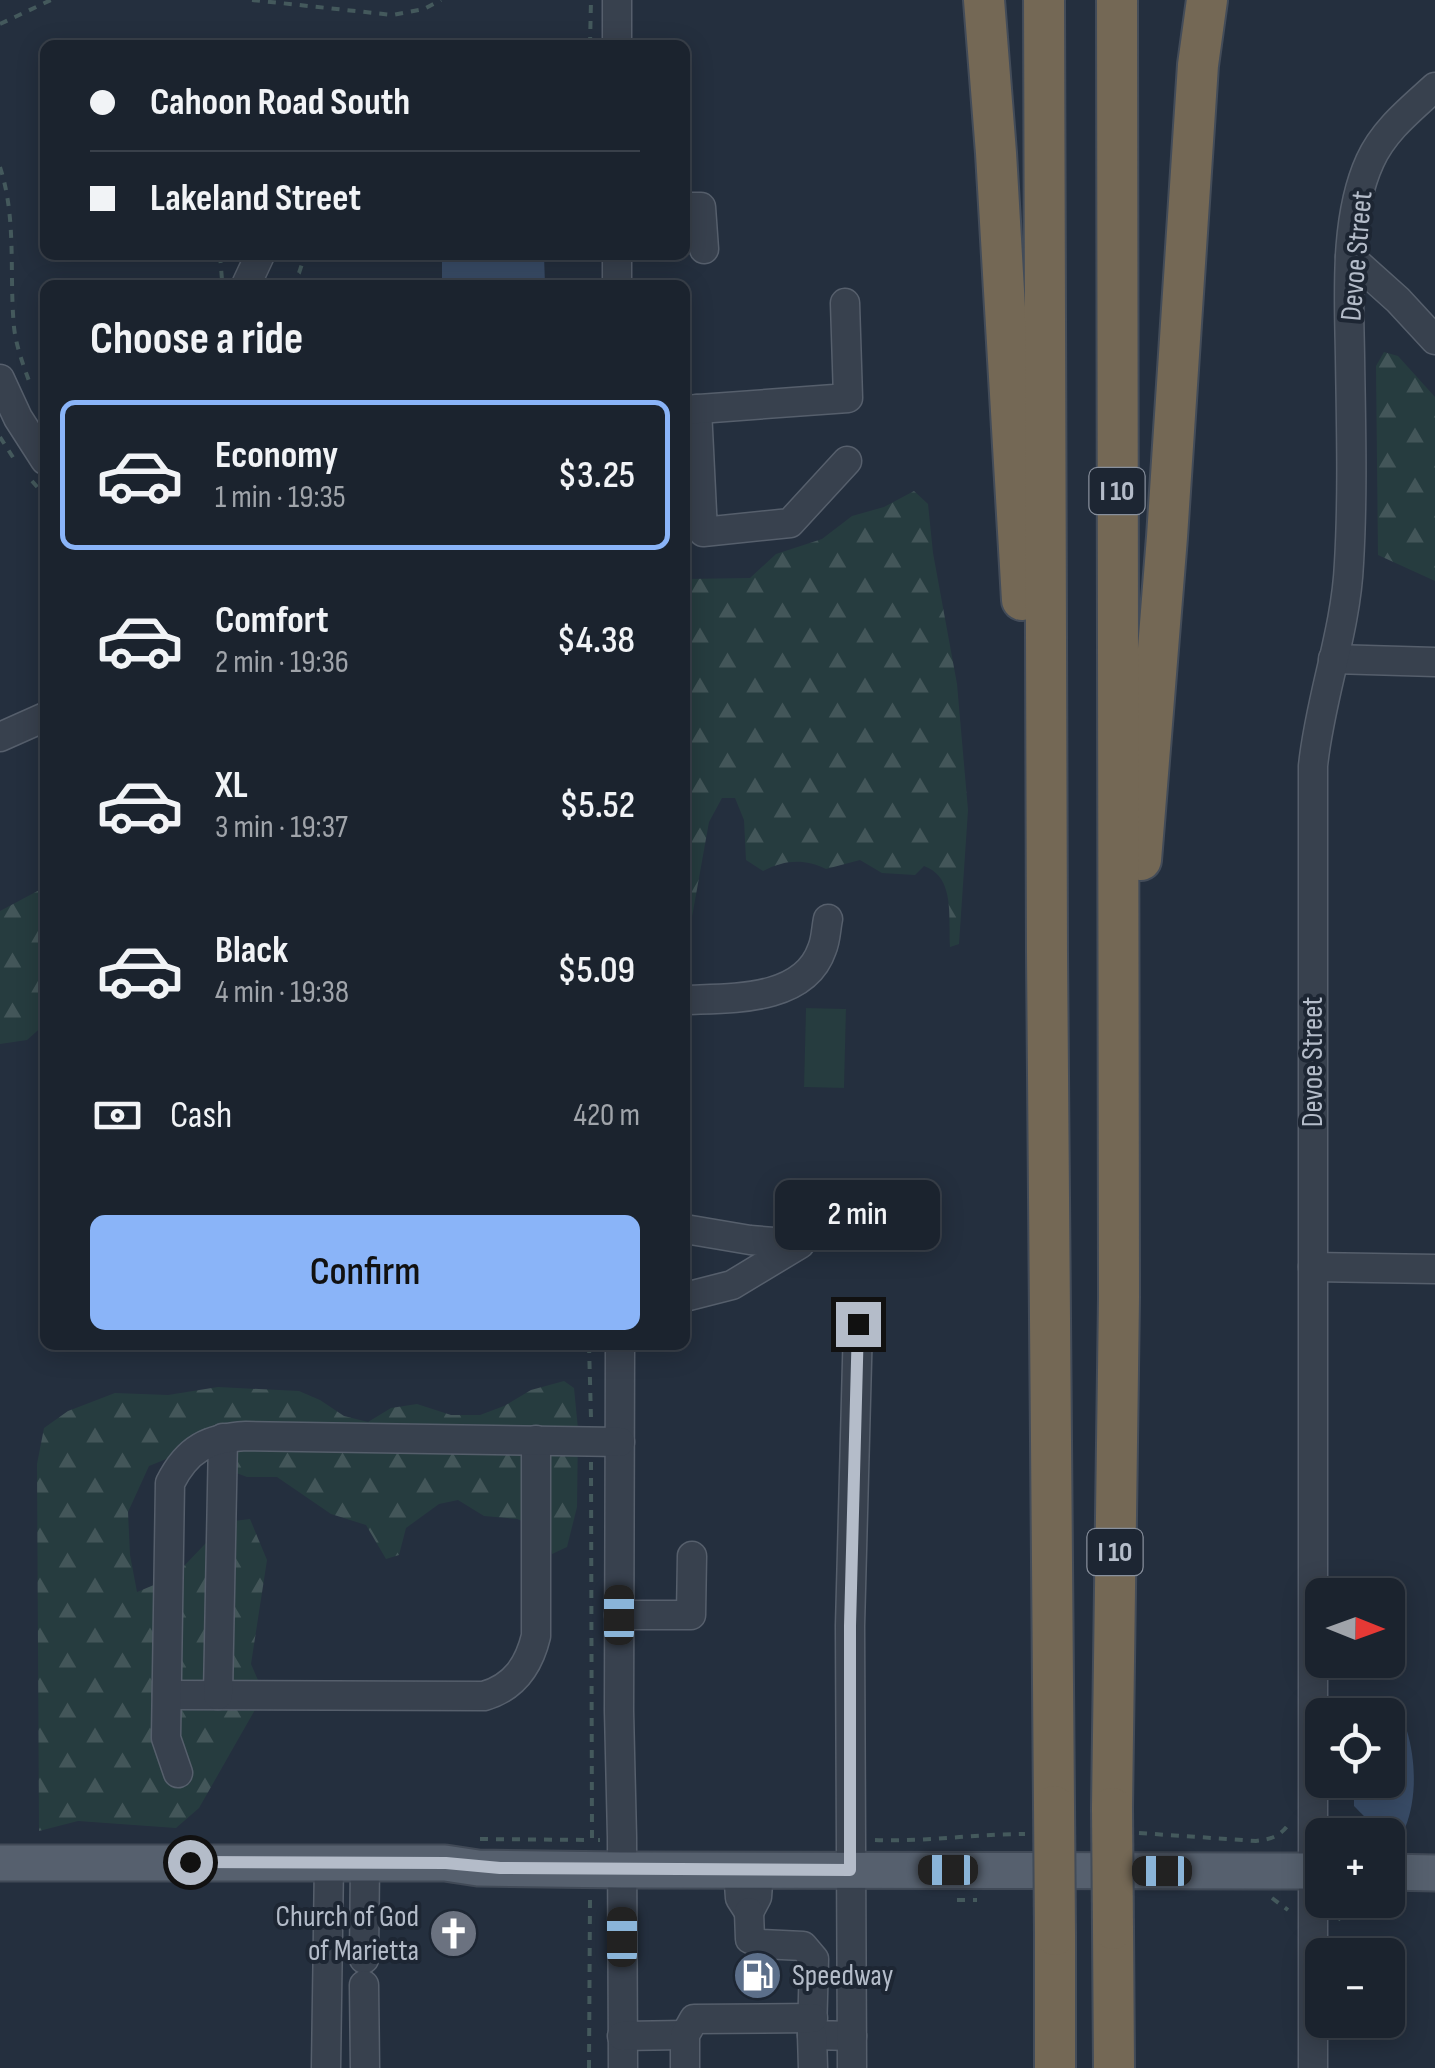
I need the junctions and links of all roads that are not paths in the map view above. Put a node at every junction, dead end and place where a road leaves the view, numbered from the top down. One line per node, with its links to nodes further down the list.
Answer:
1 (616, 0): 6 (street)
2 (984, 0): 22 (highway)
3 (1044, 0): 22 (highway, I 10)
4 (1116, 0): 23 (highway, I 10)
5 (1207, 0): 23 (highway)
6 (617, 40)
7 (1435, 86): 10 (street, Devoe Street)
8 (690, 207): 9 (street)
9 (704, 249)
10 (1350, 257): 12 (street); 17 (street, Devoe Street)
11 (845, 303): 14 (street)
12 (1435, 340)
13 (0, 379): 15 (street)
14 (691, 409): 16 (street)
15 (40, 452)
16 (847, 461)
17 (1333, 659): 18 (street); 26 (street, Devoe Street)
18 (1435, 662)
19 (40, 719): 20 (street)
20 (0, 737)
21 (828, 918): 24 (street)
22 (1047, 953): 59 (highway, I 10, bridge)
23 (1118, 981): 60 (highway, I 10, bridge)
24 (690, 1000)
25 (690, 1231): 28 (street)
26 (1312, 1267): 27 (street); 39 (street, Devoe Street)
27 (1435, 1269)
28 (690, 1296)
29 (858, 1324): 40 (street)
30 (620, 1350): 33 (street)
31 (222, 1438): 32 (street); 36 (street); 37 (street)
32 (536, 1440): 33 (street); 37 (street)
33 (620, 1442): 35 (street)
34 (692, 1556): 35 (street)
35 (619, 1615): 41 (street)
36 (167, 1695): 37 (street); 38 (street)
37 (218, 1695)
38 (178, 1773)
39 (1317, 1818)
40 (850, 1854): 44 (main road); 45 (main road); 52 (street)
41 (607, 1855): 42 (main road); 44 (main road); 51 (street)
42 (347, 1862): 43 (main road); 53 (street); 54 (street)
43 (0, 1863)
44 (749, 1870): 49 (street)
45 (1305, 1871)
46 (1405, 1872): 47 (main road)
47 (1435, 1872)
48 (1317, 1918): 61 (street, Devoe Street)
49 (813, 2026): 50 (street); 52 (street); 57 (street)
50 (685, 2035): 51 (street); 56 (street)
51 (622, 2036): 55 (street)
52 (852, 2036): 58 (street)
53 (326, 2068)
54 (365, 2068)
55 (623, 2068)
56 (685, 2068)
57 (813, 2068)
58 (852, 2068)
59 (1055, 2068)
60 (1114, 2068)
61 (1313, 2068)

